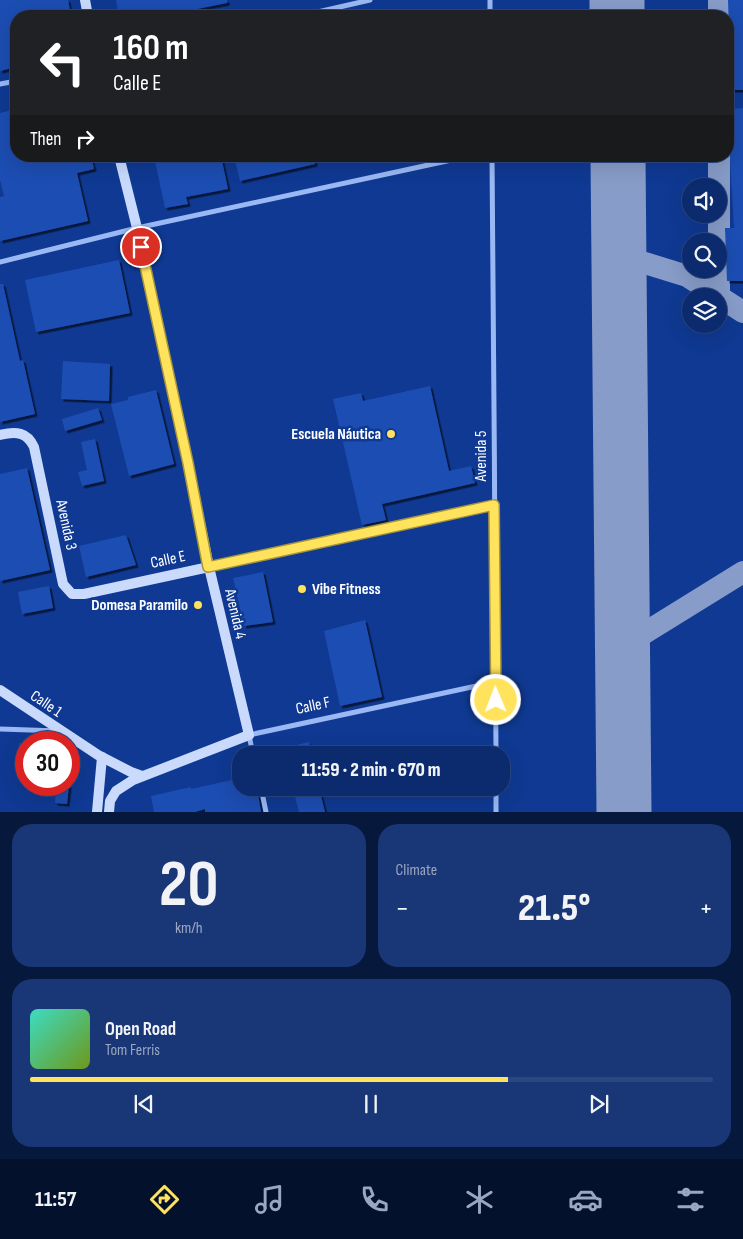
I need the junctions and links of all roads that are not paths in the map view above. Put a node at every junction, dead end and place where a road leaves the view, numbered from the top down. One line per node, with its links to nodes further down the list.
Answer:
1 (370, 0): 2 (street)
2 (326, 10)
3 (120, 162): 6 (main road, Avenida 4)
4 (442, 162): 6 (street)
5 (492, 162): 9 (street, Avenida 5)
6 (137, 228): 7 (street); 10 (main road, Avenida 4)
7 (0, 262)
8 (0, 435): 11 (main road, Avenida 3)
9 (494, 505): 10 (street, Calle E); 12 (street, Avenida 5)
10 (208, 567): 11 (main road, Calle E); 16 (main road, Avenida 4)
11 (84, 594)
12 (495, 682): 16 (street, Calle F); 19 (street, Avenida 5)
13 (0, 690): 15 (main road, Calle 1)
14 (0, 728): 15 (street)
15 (60, 731)
16 (249, 735): 18 (street, Avenida 4); 21 (main road, Calle F)
17 (80, 743): 20 (main road, Calle 1)
18 (251, 746)
19 (496, 746)
20 (102, 757): 21 (main road, Calle 1); 24 (main road)
21 (142, 776): 25 (main road, Calle F)
22 (263, 796): 26 (street)
23 (496, 796): 27 (street)
24 (98, 812)
25 (109, 812)
26 (266, 812)
27 (496, 812)

